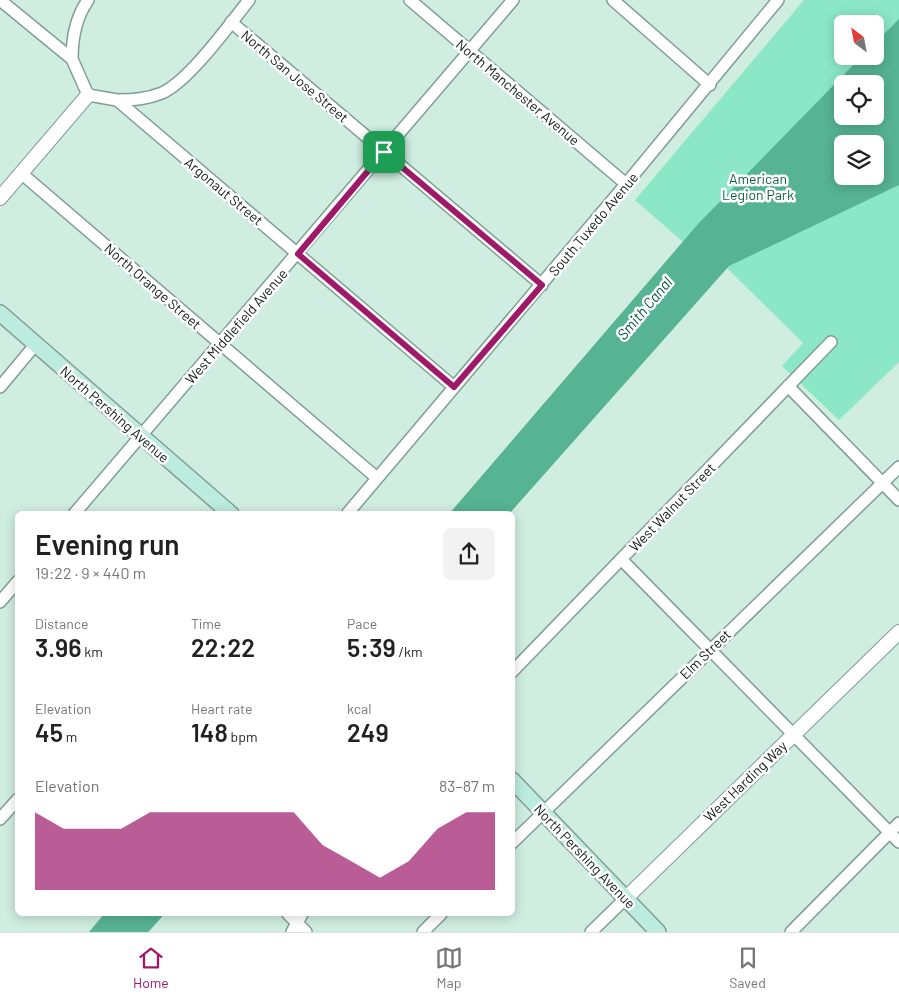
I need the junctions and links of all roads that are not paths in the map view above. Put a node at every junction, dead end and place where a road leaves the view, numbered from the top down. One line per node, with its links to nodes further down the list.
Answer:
1 (0, 0): 10 (street)
2 (88, 0): 10 (street)
3 (250, 0): 8 (street)
4 (410, 0): 9 (street, North Manchester Avenue)
5 (513, 0): 9 (street, West Middlefield Avenue)
6 (613, 0): 11 (street)
7 (778, 0): 11 (street, South Tuxedo Avenue)
8 (231, 22): 13 (street); 14 (street, North San Jose Street)
9 (470, 51): 14 (street, West Middlefield Avenue); 16 (street, North Manchester Avenue)
10 (72, 59): 12 (street)
11 (710, 84): 16 (street, South Tuxedo Avenue)
12 (88, 95): 13 (street); 15 (street)
13 (117, 100): 18 (street, Argonaut Street)
14 (384, 152): 18 (street, West Middlefield Avenue); 19 (street, North San Jose Street)
15 (21, 173): 17 (street); 22 (street, North Orange Street)
16 (626, 184): 19 (street, South Tuxedo Avenue)
17 (0, 198)
18 (298, 254): 22 (street, West Middlefield Avenue); 26 (street, Argonaut Street)
19 (542, 285): 26 (street, South Tuxedo Avenue)
20 (0, 313): 23 (main road, North Pershing Avenue)
21 (831, 342): 25 (street, West Walnut Street)
22 (221, 344): 27 (street, West Middlefield Avenue); 29 (street, North Orange Street)
23 (35, 345): 24 (street); 27 (main road, North Pershing Avenue)
24 (0, 386)
25 (788, 386): 30 (street); 35 (street, West Walnut Street)
26 (454, 387): 29 (street, South Tuxedo Avenue)
27 (140, 436): 32 (street, West Middlefield Avenue); 33 (main road, North Pershing Avenue)
28 (899, 467): 30 (street, Elm Street)
29 (377, 478): 34 (street, South Tuxedo Avenue)
30 (883, 483): 31 (street); 39 (street, Elm Street)
31 (899, 500)
32 (77, 511)
33 (228, 511)
34 (350, 511)
35 (622, 559): 39 (street); 40 (street, West Walnut Street)
36 (15, 584): 37 (street)
37 (0, 602)
38 (899, 632): 41 (street, West Harding Way)
39 (711, 648): 41 (street); 44 (street, Elm Street)
40 (515, 669)
41 (794, 733): 47 (street); 50 (street, West Harding Way)
42 (515, 783): 44 (main road, North Pershing Avenue)
43 (15, 802): 45 (street)
44 (543, 812): 48 (street, Elm Street); 50 (main road, North Pershing Avenue)
45 (0, 819)
46 (899, 823): 47 (street)
47 (890, 832): 49 (street); 57 (street)
48 (515, 840)
49 (899, 842)
50 (626, 898): 55 (street, West Harding Way); 56 (main road, North Pershing Avenue)
51 (439, 916): 54 (street)
52 (297, 923): 53 (street)
53 (306, 932)
54 (423, 932)
55 (591, 932)
56 (658, 932)
57 (791, 932)

